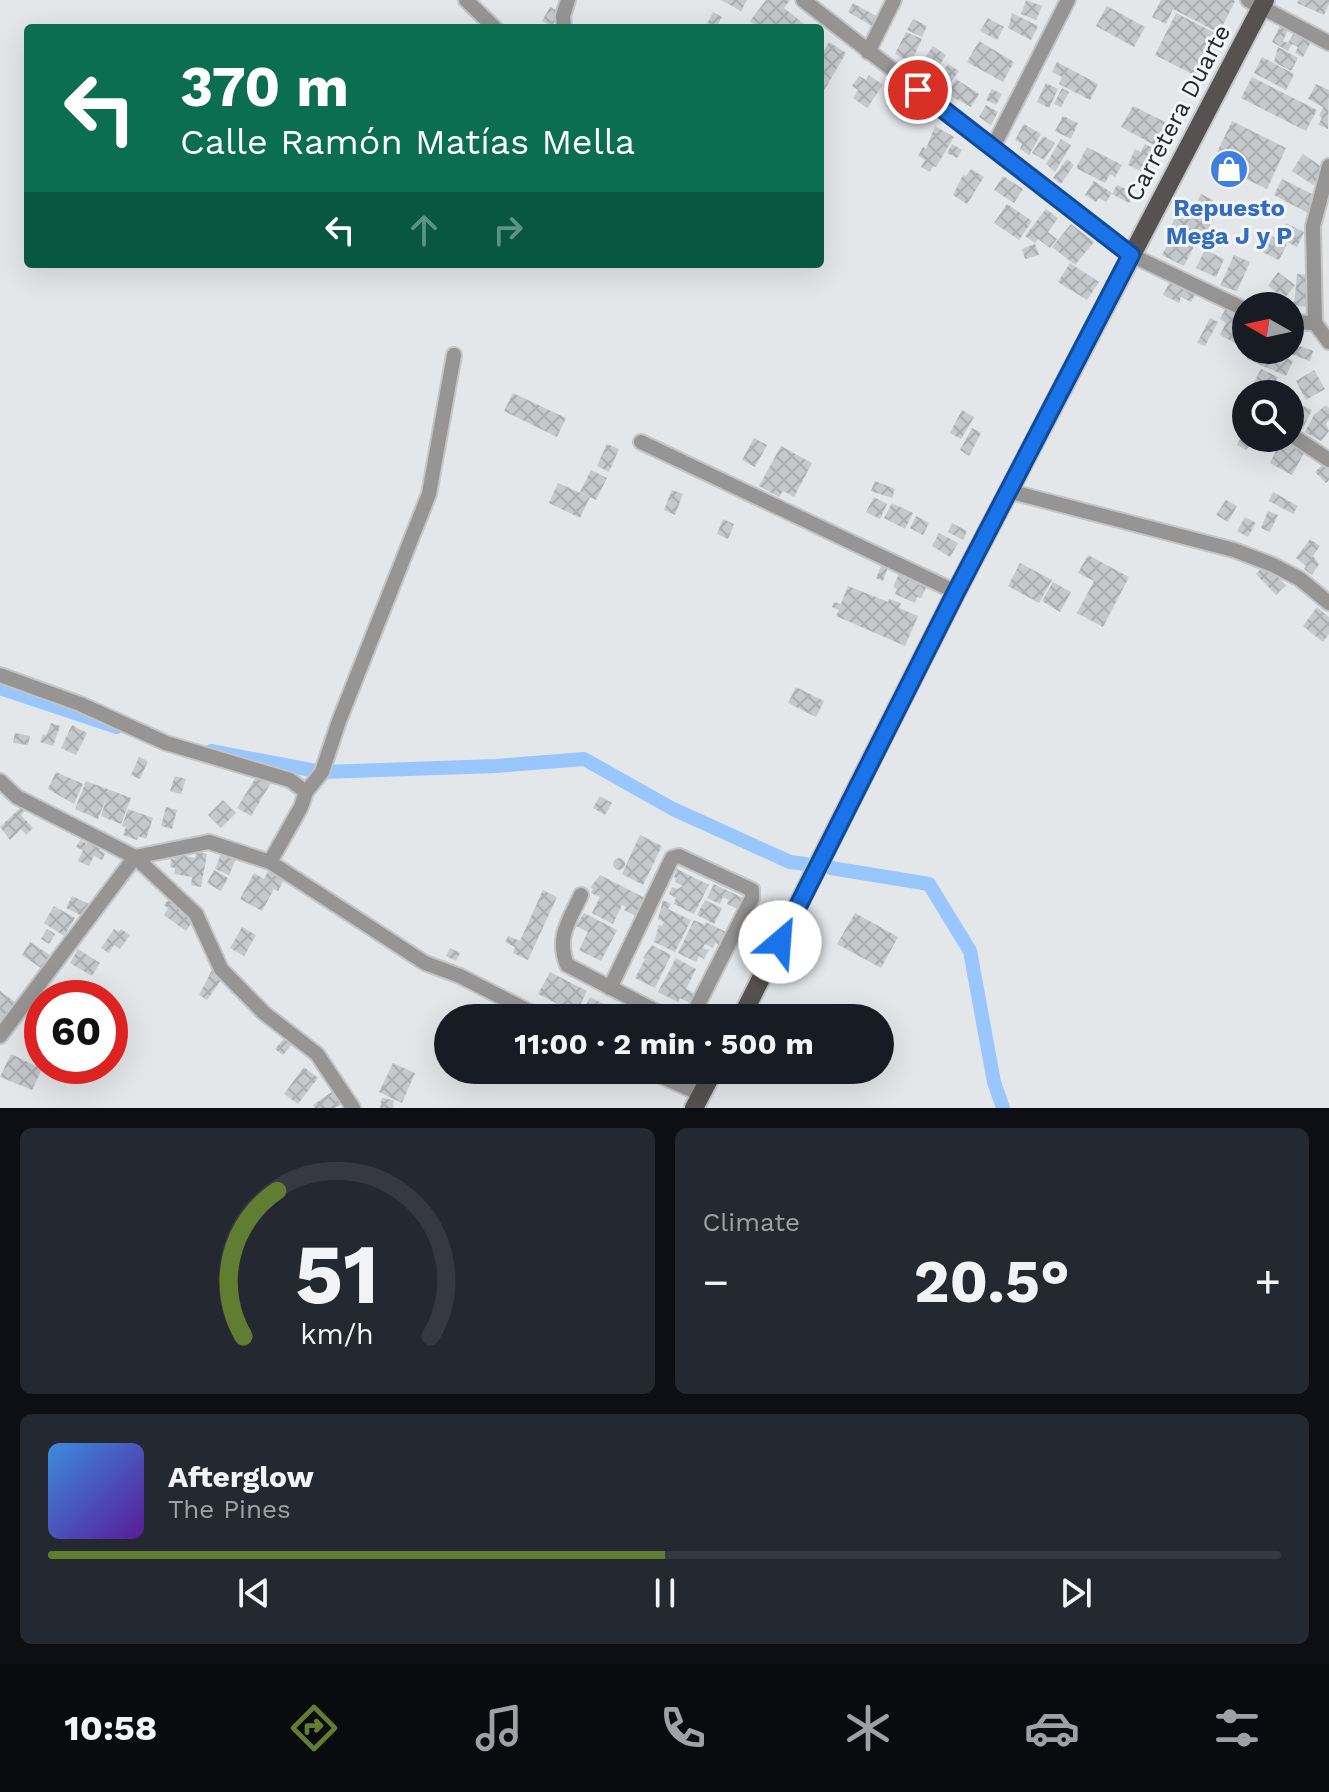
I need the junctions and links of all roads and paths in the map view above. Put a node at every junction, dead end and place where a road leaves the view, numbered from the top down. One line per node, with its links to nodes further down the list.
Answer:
1 (466, 0): 7 (street)
2 (568, 0): 8 (street)
3 (803, 0): 10 (street)
4 (894, 0): 10 (street)
5 (1068, 0): 11 (street)
6 (1258, 3): 9 (street); 13 (main road, Carretera Duarte)
7 (491, 24)
8 (564, 24)
9 (1329, 43)
10 (868, 52): 11 (street)
11 (993, 147): 13 (street)
12 (1329, 166): 16 (street)
13 (1131, 255): 14 (street); 22 (main road, Carretera Duarte)
14 (1232, 303)
15 (1304, 323): 16 (street)
16 (1315, 323): 17 (street)
17 (1329, 342)
18 (454, 355): 27 (street)
19 (641, 442): 23 (street)
20 (1304, 442): 21 (street)
21 (1327, 455)
22 (1008, 491): 23 (main road, Carretera Duarte); 24 (street)
23 (956, 592): 35 (main road, Carretera Duarte)
24 (1329, 603)
25 (0, 675): 27 (street)
26 (0, 781): 28 (street)
27 (306, 792): 29 (street)
28 (135, 857): 29 (street); 36 (street); 39 (street)
29 (270, 862): 32 (street)
30 (581, 895): 31 (street)
31 (610, 988): 33 (street); 34 (street)
32 (515, 1004)
33 (641, 1004)
34 (698, 1004)
35 (748, 1004)
36 (0, 1036)
37 (670, 1084): 38 (street)
38 (698, 1101)
39 (353, 1108)

